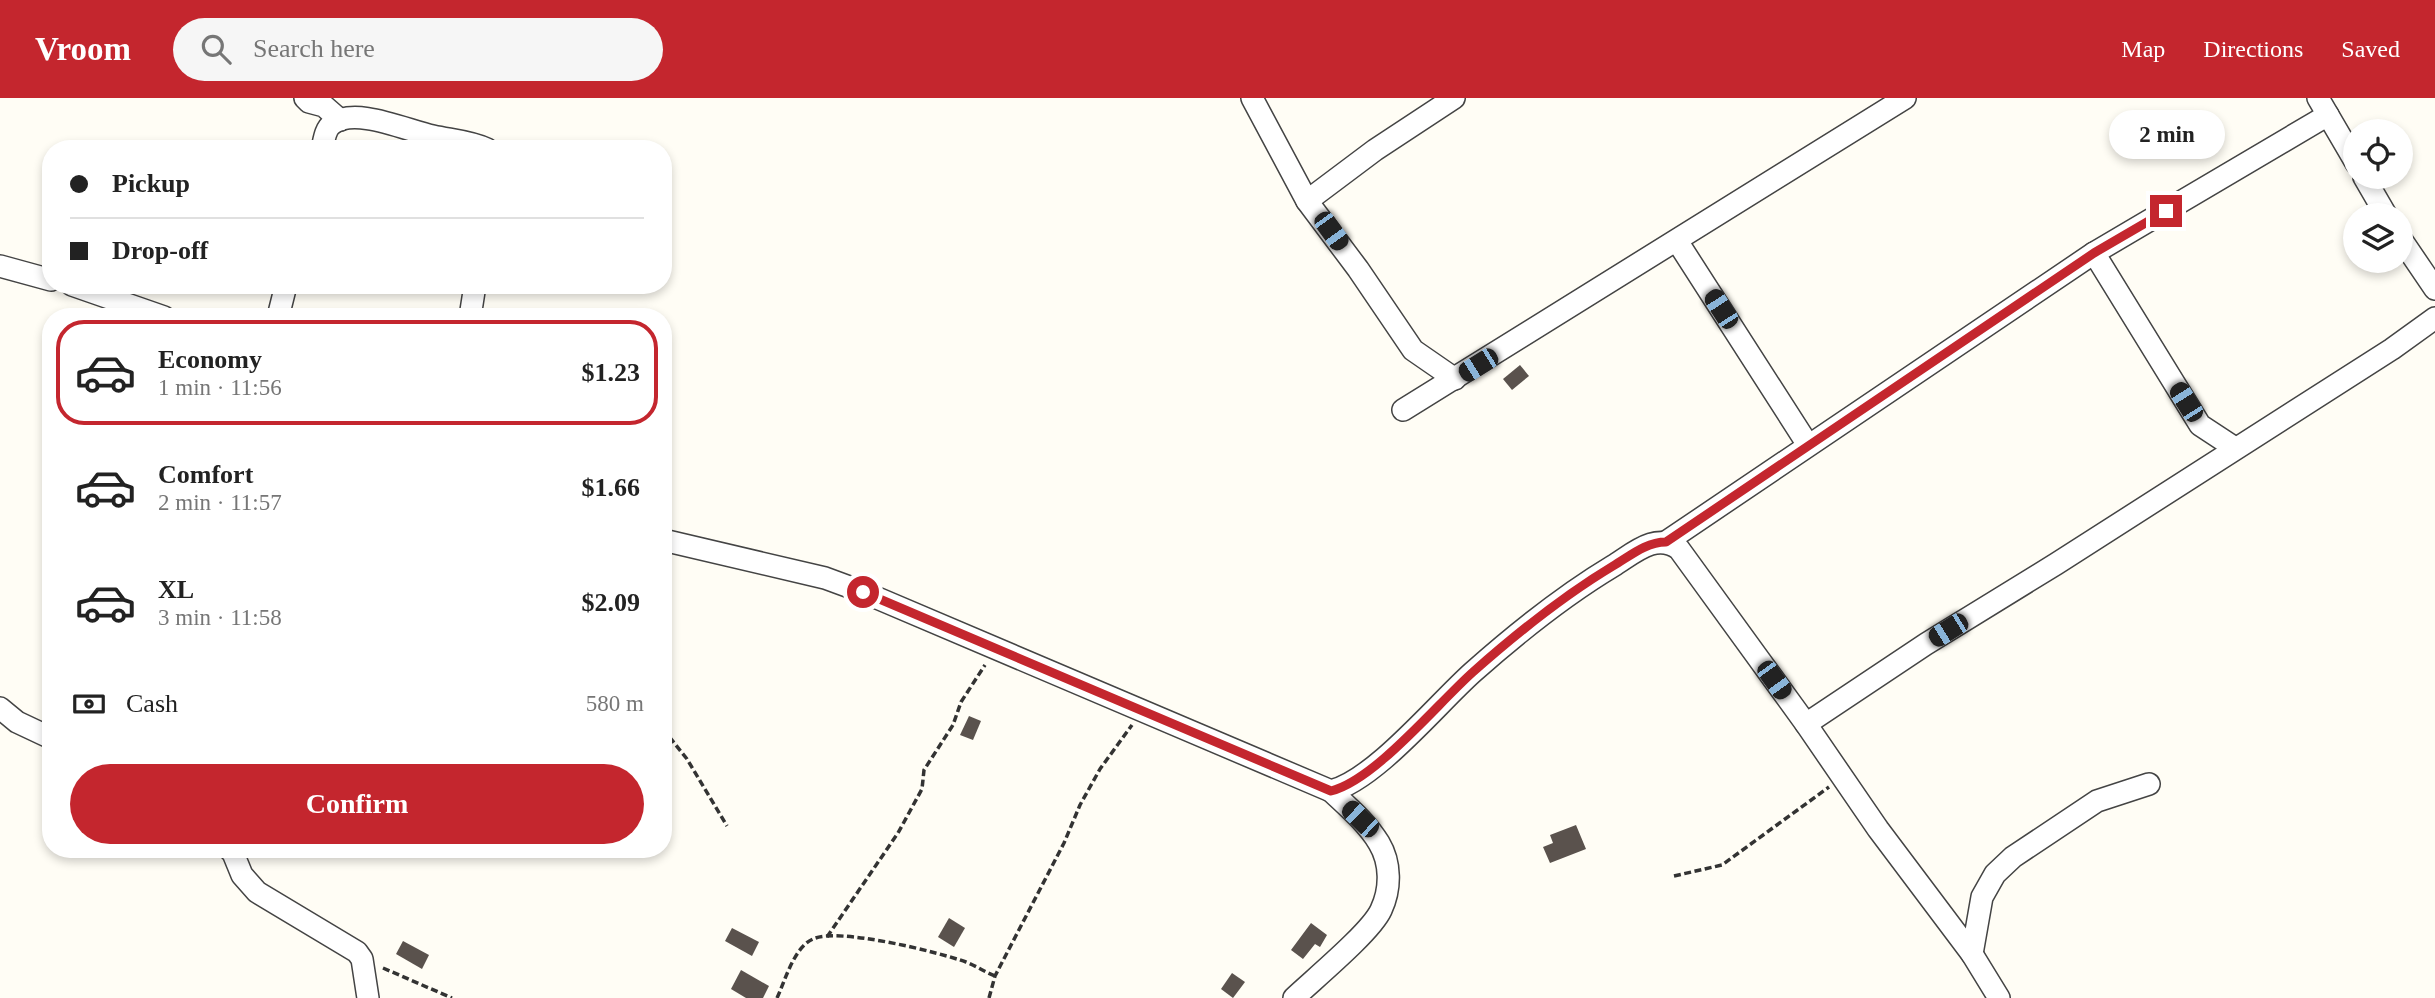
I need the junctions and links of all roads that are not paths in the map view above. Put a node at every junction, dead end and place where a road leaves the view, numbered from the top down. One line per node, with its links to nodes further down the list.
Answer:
1 (305, 98): 7 (street)
2 (1252, 98): 11 (street)
3 (1454, 98): 11 (street)
4 (1905, 98): 5 (street)
5 (1877, 105): 12 (street)
6 (2323, 107): 10 (street); 13 (street)
7 (340, 120): 8 (street); 9 (street)
8 (324, 140)
9 (447, 140)
10 (2343, 141)
11 (1307, 201): 21 (street)
12 (1677, 240): 21 (street); 23 (street)
13 (2094, 253): 23 (street); 24 (street)
14 (2413, 257): 17 (street)
15 (0, 266): 16 (street)
16 (42, 278)
17 (2435, 289)
18 (98, 294): 19 (street)
19 (138, 308)
20 (2435, 318): 24 (street)
21 (1455, 379): 22 (street)
22 (1404, 410)
23 (1808, 444): 26 (street)
24 (2235, 448): 28 (street)
25 (672, 542): 31 (street)
26 (1666, 542): 28 (street); 31 (street)
27 (0, 708): 29 (street)
28 (1805, 724): 33 (street)
29 (42, 734)
30 (2149, 784): 33 (street)
31 (1331, 791): 35 (street)
32 (235, 858): 34 (street)
33 (1972, 954): 36 (street)
34 (368, 998)
35 (1294, 998)
36 (1999, 998)

